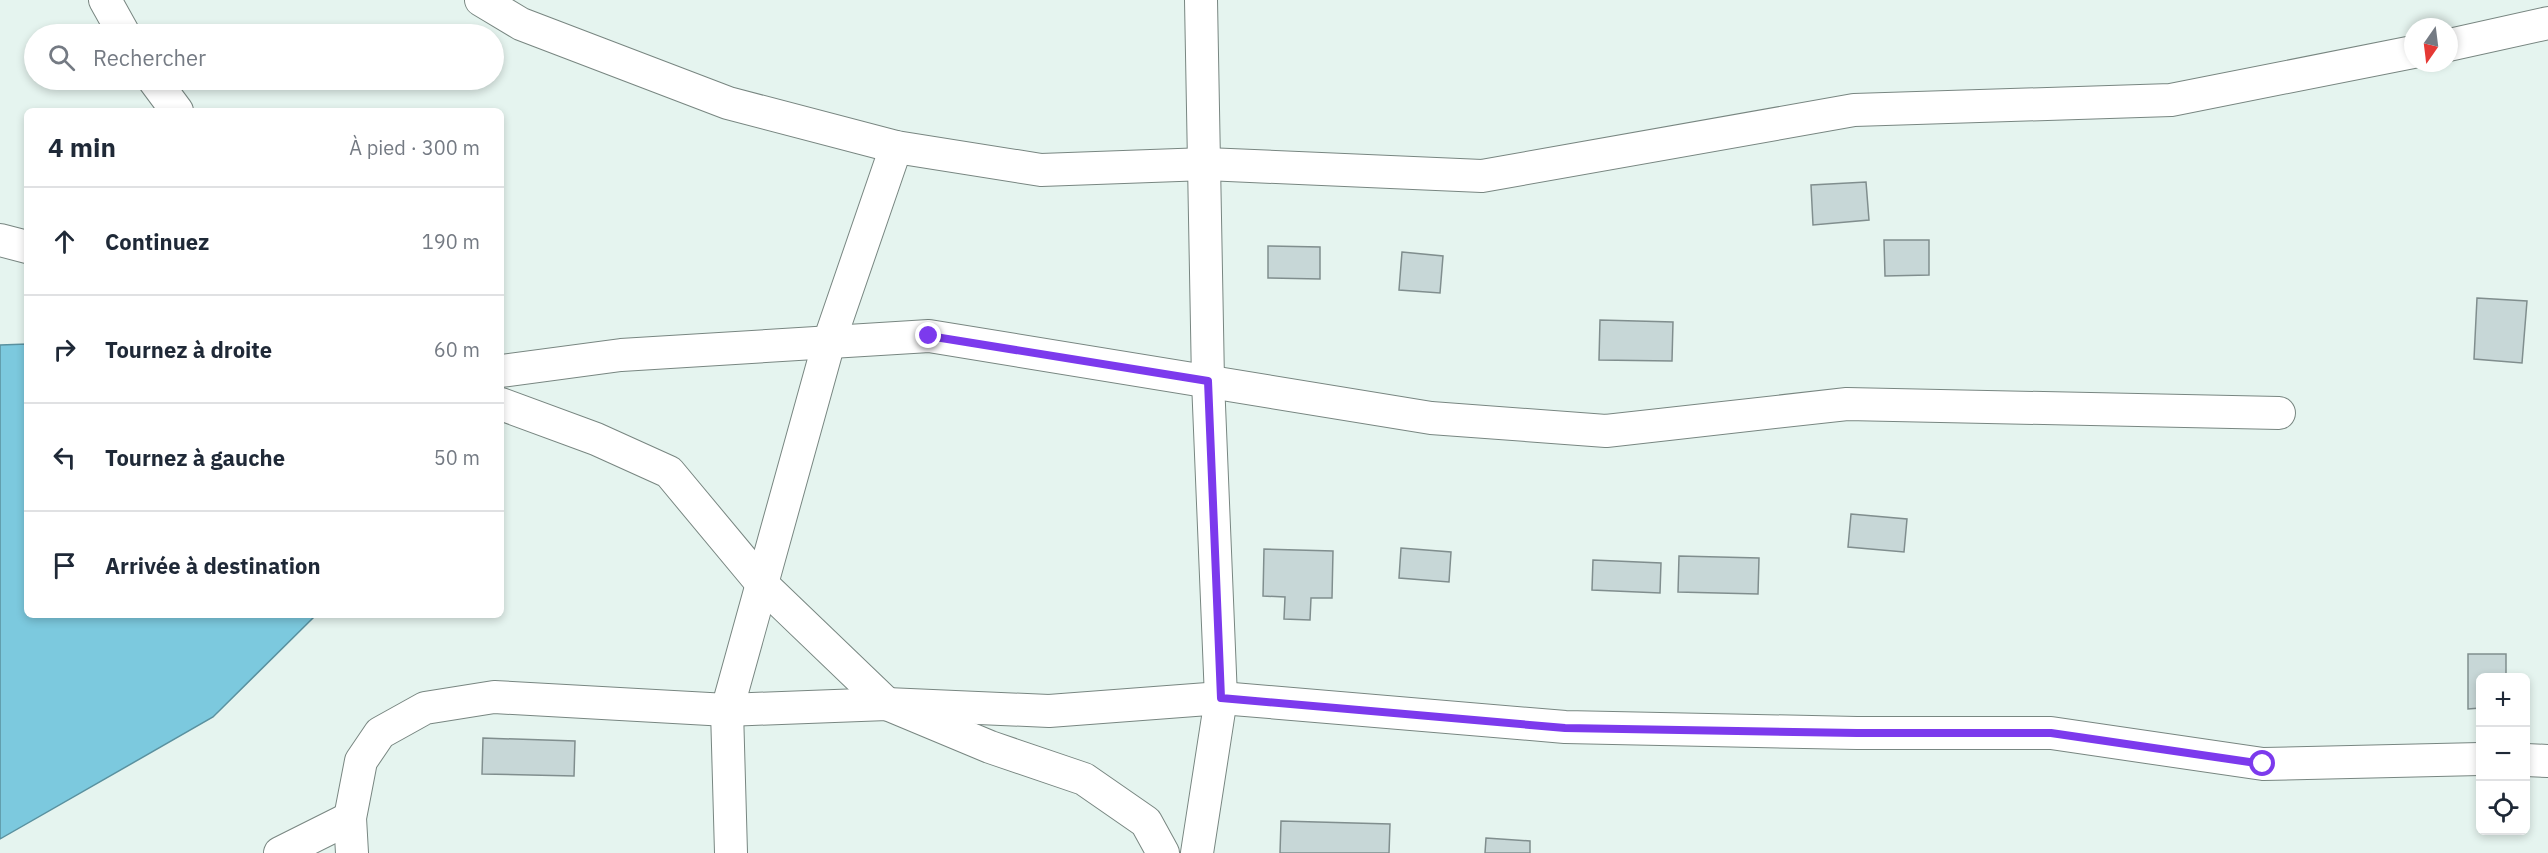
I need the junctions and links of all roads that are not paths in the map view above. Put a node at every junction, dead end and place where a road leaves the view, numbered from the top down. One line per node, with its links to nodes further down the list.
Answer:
1 (105, 0): 5 (street)
2 (481, 0): 10 (street)
3 (1201, 0): 11 (street)
4 (2548, 23): 6 (street)
5 (118, 24)
6 (2458, 43)
7 (2404, 54): 11 (street)
8 (161, 90): 9 (street)
9 (175, 108)
10 (896, 147): 11 (street); 14 (street)
11 (1206, 164): 16 (street)
12 (0, 240): 13 (street)
13 (24, 246)
14 (829, 342): 15 (street); 16 (street); 19 (street)
15 (504, 371)
16 (1208, 381): 18 (street); 20 (street)
17 (504, 405): 19 (street)
18 (2279, 413)
19 (763, 585): 21 (street); 22 (street)
20 (1221, 698): 21 (street); 23 (street); 31 (street)
21 (887, 704): 22 (street); 30 (street)
22 (727, 710): 26 (street); 29 (street)
23 (2476, 759)
24 (2530, 760): 25 (street)
25 (2548, 762)
26 (350, 818): 27 (street); 28 (street)
27 (280, 853)
28 (352, 853)
29 (731, 853)
30 (1163, 853)
31 (1197, 853)

